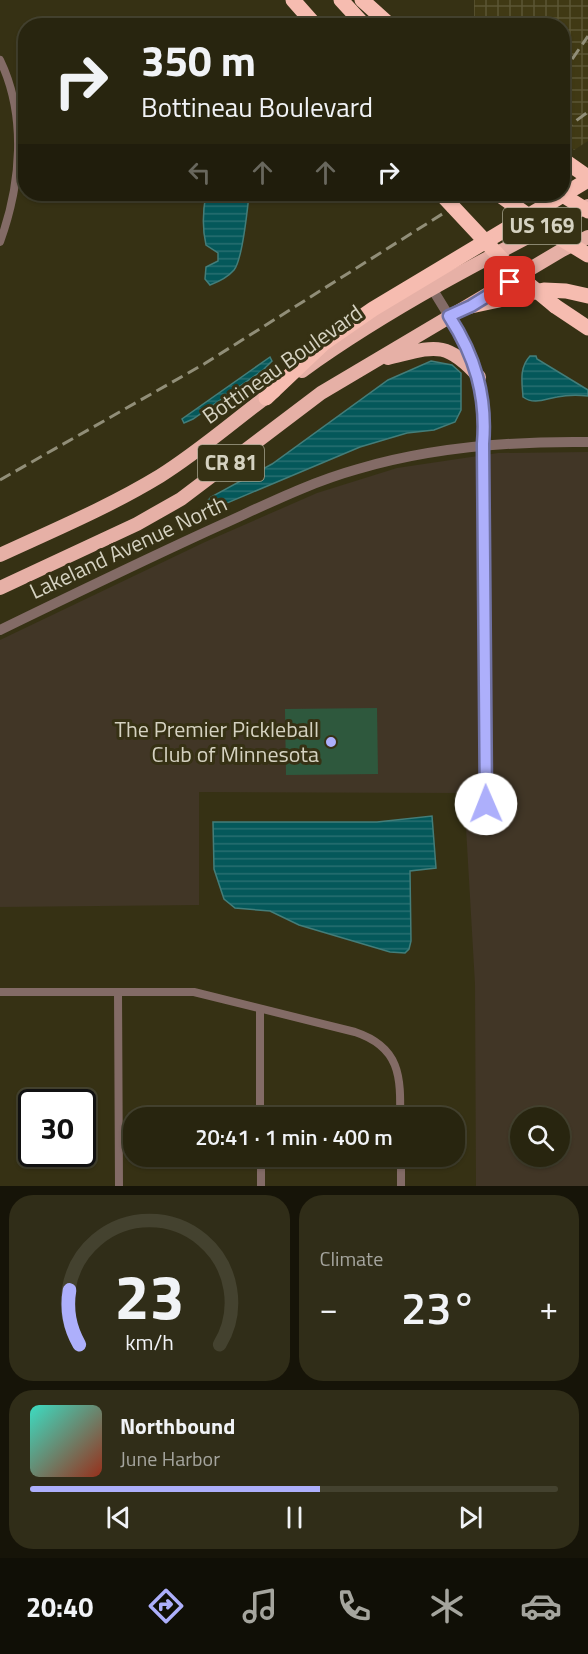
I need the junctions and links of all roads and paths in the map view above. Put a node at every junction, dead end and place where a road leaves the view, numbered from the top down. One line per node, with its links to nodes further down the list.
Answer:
1 (291, 0): 4 (highway); 5 (highway)
2 (342, 0): 6 (highway)
3 (362, 0): 7 (highway)
4 (302, 18)
5 (308, 18)
6 (358, 18)
7 (383, 18)
8 (0, 60): 9 (street)
9 (18, 130)
10 (18, 150): 21 (street)
11 (570, 165): 12 (highway)
12 (588, 178): 13 (highway)
13 (570, 189)
14 (570, 200): 19 (highway, US 169, bridge)
15 (448, 201): 27 (highway, bridge)
16 (508, 201): 22 (highway, US 169, bridge)
17 (550, 201): 30 (highway)
18 (588, 206): 23 (highway, Bottineau Boulevard / CR 81)
19 (588, 211)
20 (588, 237): 25 (highway, Bottineau Boulevard / CR 81)
21 (0, 242)
22 (588, 255)
23 (433, 290): 26 (street); 30 (highway, Bottineau Boulevard / CR 81)
24 (588, 296): 25 (highway)
25 (471, 306): 26 (highway, Bottineau Boulevard / CR 81)
26 (449, 316): 28 (highway, Bottineau Boulevard / CR 81); 29 (street)
27 (588, 328)
28 (375, 361): 29 (highway); 34 (highway, Bottineau Boulevard / CR 81)
29 (479, 377): 32 (street)
30 (266, 398): 33 (highway, Bottineau Boulevard / CR 81)
31 (588, 441): 32 (street, Lakeland Avenue North)
32 (483, 444): 35 (street, Lakeland Avenue North); 36 (street)
33 (0, 555)
34 (0, 588)
35 (0, 630)
36 (486, 804)
37 (0, 992): 38 (street)
38 (118, 992): 39 (street); 44 (street)
39 (260, 1009): 40 (street); 41 (street)
40 (260, 1107)
41 (400, 1107)
42 (261, 1167): 45 (street)
43 (401, 1167): 46 (street)
44 (119, 1186)
45 (261, 1186)
46 (401, 1186)

